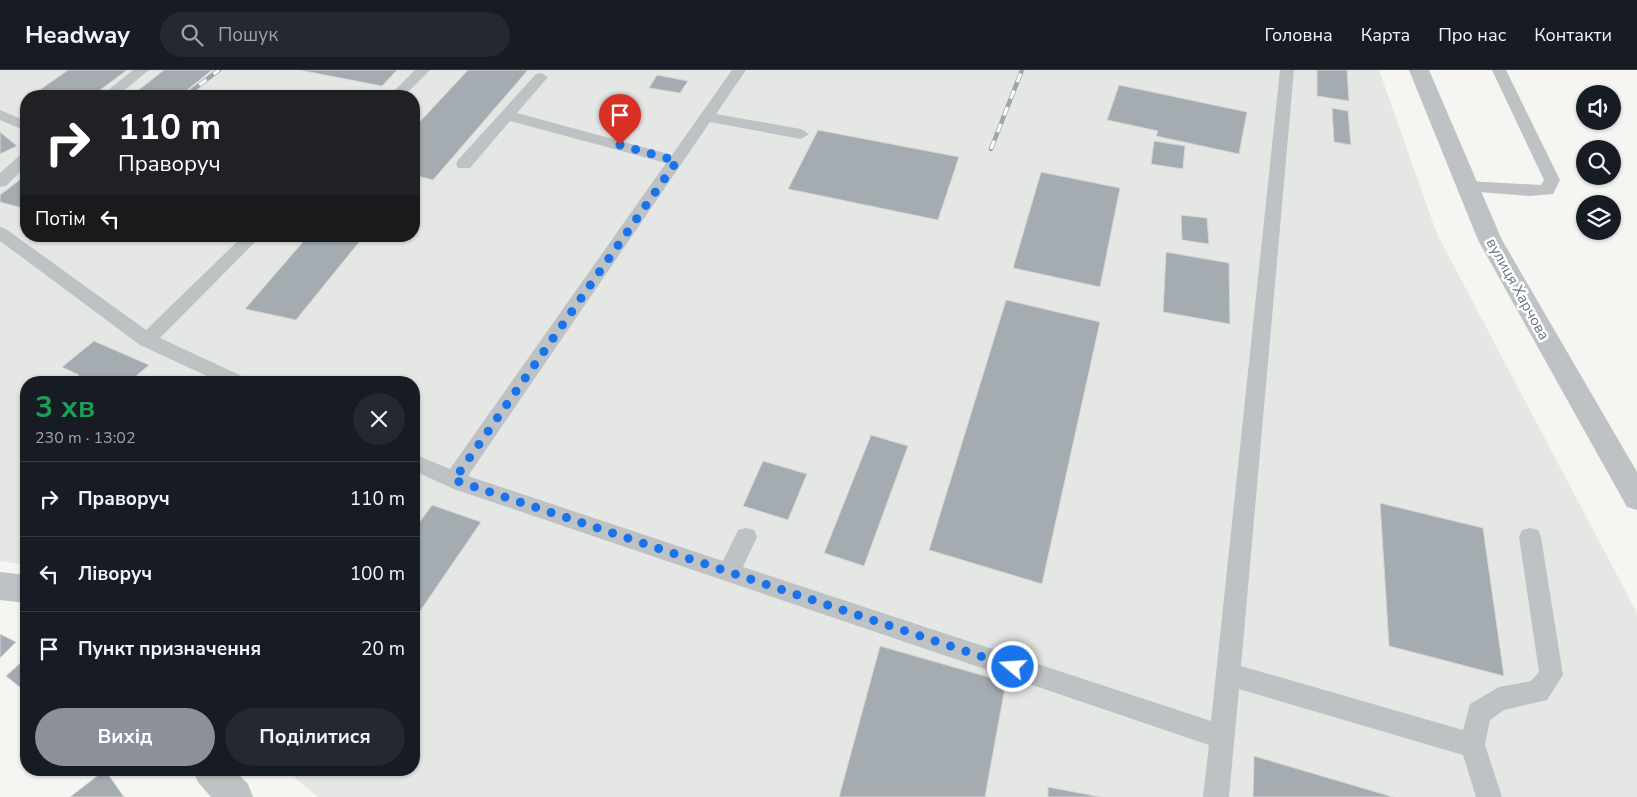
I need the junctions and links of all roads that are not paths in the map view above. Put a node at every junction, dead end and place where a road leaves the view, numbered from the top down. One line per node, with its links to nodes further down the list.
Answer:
1 (142, 70): 8 (lane)
2 (423, 70): 9 (lane)
3 (739, 70): 12 (lane)
4 (1286, 70): 32 (lane)
5 (1419, 70): 19 (street, вулиця Харчова)
6 (1499, 70): 19 (lane)
7 (541, 77): 11 (lane)
8 (116, 90)
9 (402, 90)
10 (0, 115): 13 (lane)
11 (507, 115): 15 (lane); 17 (lane)
12 (706, 117): 14 (lane); 15 (lane)
13 (20, 123)
14 (801, 134)
15 (677, 161): 25 (lane)
16 (20, 164): 18 (lane)
17 (464, 164)
18 (0, 182)
19 (1467, 186): 26 (street, вулиця Харчова)
20 (0, 234): 22 (lane)
21 (247, 242): 22 (lane)
22 (147, 340): 23 (lane)
23 (224, 376)
24 (420, 465): 25 (lane)
25 (454, 480): 29 (lane)
26 (1637, 498)
27 (746, 537): 29 (lane)
28 (1530, 537): 34 (lane)
29 (729, 573): 33 (lane)
30 (0, 586): 31 (street)
31 (20, 588)
32 (1227, 674): 33 (lane); 34 (lane)
33 (1222, 737): 37 (lane)
34 (1474, 745): 38 (lane)
35 (216, 776): 36 (street)
36 (235, 797)
37 (1216, 797)
38 (1489, 797)

